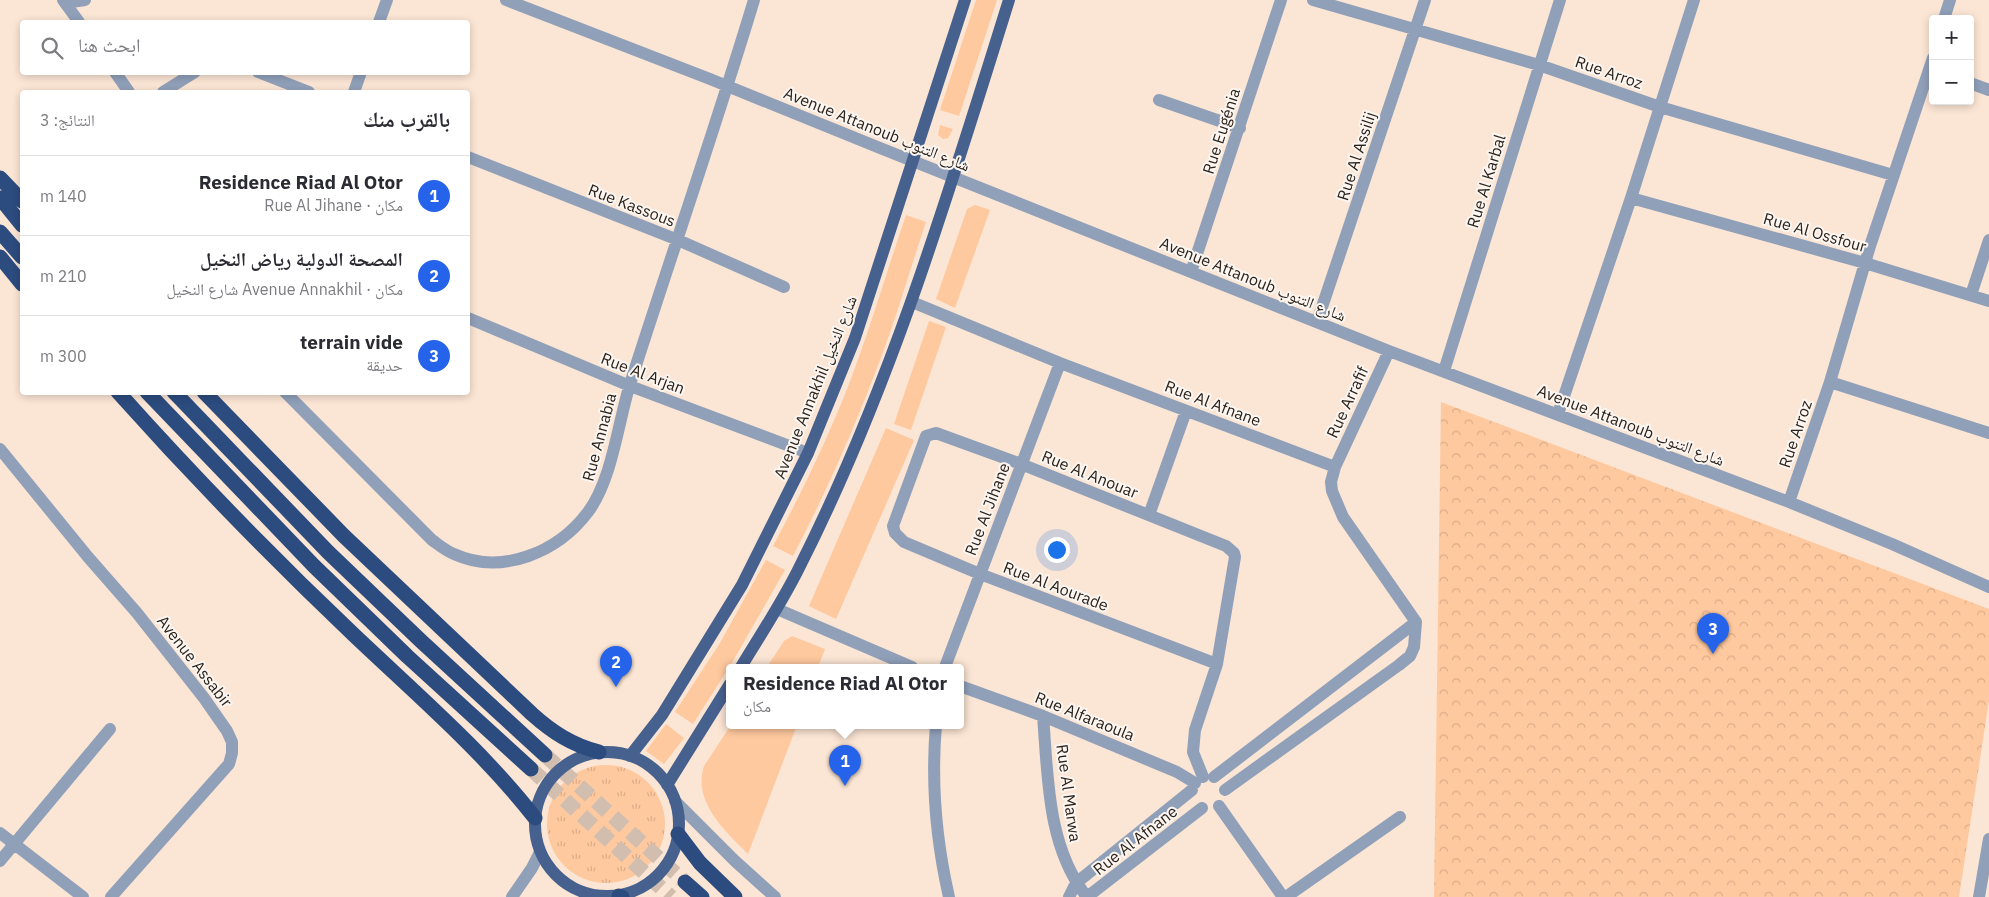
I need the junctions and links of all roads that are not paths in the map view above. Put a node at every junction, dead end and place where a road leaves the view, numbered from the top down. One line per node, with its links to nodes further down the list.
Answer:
1 (85, 0): 13 (street)
2 (387, 0): 16 (street)
3 (506, 0): 25 (street, Avenue Attanoub شارع التنوب)
4 (754, 0): 25 (street, Rue Annabia)
5 (965, 0): 35 (main road, Avenue Annakhil شارع النخيل)
6 (1010, 0): 38 (main road)
7 (1281, 0): 33 (street, Rue Eugénia)
8 (1313, 0): 17 (street, Rue Arroz)
9 (1425, 0): 17 (street, Rue Al Assilij)
10 (1560, 0): 18 (street, Rue Al Karbal)
11 (1694, 0): 32 (street)
12 (1950, 0): 14 (street)
13 (64, 2): 15 (street)
14 (1945, 15)
15 (78, 20)
16 (380, 20)
17 (1415, 30): 18 (street, Rue Arroz); 56 (street, Rue Al Assilij)
18 (1539, 65): 32 (street, Rue Arroz); 59 (street, Rue Al Karbal)
19 (1929, 74): 36 (street, Rue Arroz)
20 (116, 75): 26 (street)
21 (191, 75): 27 (street)
22 (266, 75): 28 (street)
23 (360, 75): 29 (street)
24 (1974, 84): 30 (street)
25 (728, 86): 35 (street, Avenue Attanoub شارع التنوب); 44 (street, Rue Annabia)
26 (128, 90)
27 (166, 90)
28 (304, 90)
29 (355, 90)
30 (1989, 90)
31 (1159, 100): 33 (street)
32 (1660, 107): 36 (street, Rue Arroz); 40 (street)
33 (1240, 128): 49 (street, Rue Eugénia)
34 (470, 158): 44 (street, Rue Kassous)
35 (913, 161): 38 (street, Avenue Attanoub شارع التنوب); 71 (main road, Avenue Annakhil شارع النخيل)
36 (1893, 175): 48 (street, Rue Arroz)
37 (0, 178): 41 (highway)
38 (953, 178): 49 (street, Avenue Attanoub شارع التنوب); 54 (main road)
39 (0, 198): 42 (highway)
40 (1631, 198): 48 (street, Rue Al Ossfour); 68 (street)
41 (20, 199)
42 (20, 223)
43 (0, 232): 46 (highway)
44 (678, 240): 51 (street, Rue Kassous); 61 (street, Rue Annabia)
45 (1989, 240): 52 (street)
46 (20, 255)
47 (0, 257): 50 (highway)
48 (1865, 263): 52 (street, Rue Al Ossfour); 60 (street, Rue Arroz)
49 (1192, 272): 56 (street, Avenue Attanoub شارع التنوب)
50 (20, 282)
51 (784, 287)
52 (1971, 295): 53 (street, Rue Al Ossfour)
53 (1989, 301)
54 (912, 302): 58 (street, Rue Al Afnane); 79 (main road)
55 (470, 319): 61 (street, Rue Al Arjan)
56 (1317, 322): 57 (street, Avenue Attanoub شارع التنوب)
57 (1389, 351): 59 (street, Avenue Attanoub شارع التنوب); 73 (street, Rue Arrafif)
58 (1060, 363): 67 (street, Rue Al Afnane); 72 (street, Rue Al Jihane)
59 (1444, 371): 68 (street, Avenue Attanoub شارع التنوب)
60 (1830, 382): 69 (street); 74 (street, Rue Arroz)
61 (630, 386): 66 (street, Rue Annabia); 71 (street, Rue Al Arjan)
62 (121, 395): 101 (highway)
63 (150, 395): 93 (highway)
64 (177, 395): 91 (highway)
65 (207, 395): 90 (highway)
66 (288, 395)
67 (1186, 411): 73 (street, Rue Al Afnane); 75 (street)
68 (1558, 414): 74 (street, Avenue Attanoub شارع التنوب)
69 (1989, 433)
70 (0, 449): 113 (street, Avenue Assabir)
71 (808, 453): 92 (main road, Avenue Annakhil شارع النخيل)
72 (1021, 464): 75 (street, Rue Al Anouar); 76 (street, Rue Al Anouar); 77 (street, Rue Al Jihane)
73 (1335, 467): 80 (street)
74 (1789, 502): 78 (street, Avenue Attanoub شارع التنوب)
75 (1149, 515): 84 (street, Rue Al Anouar)
76 (893, 526): 77 (street, Rue Al Aourade)
77 (980, 574): 83 (street, Rue Al Jihane); 84 (street, Rue Al Aourade)
78 (1989, 587)
79 (777, 609): 81 (main road); 82 (street)
80 (1416, 622): 94 (street, Rue Al Afnane); 96 (street)
81 (743, 664)
82 (905, 664)
83 (946, 664)
84 (1217, 664): 94 (street)
85 (964, 687): 87 (street, Rue Alfaraoula)
86 (726, 690): 95 (main road)
87 (1042, 716): 94 (street, Rue Alfaraoula); 109 (street, Rue Al Marwa)
88 (110, 728): 105 (street)
89 (936, 729): 118 (street)
90 (598, 752): 92 (main road); 101 (main road)
91 (545, 754)
92 (630, 756): 95 (main road)
93 (530, 770)
94 (1201, 782): 96 (street); 99 (street); 109 (street, Rue Al Afnane)
95 (667, 785): 97 (main road)
96 (1225, 790): 98 (street)
97 (675, 801): 103 (main road); 117 (street)
98 (1218, 806): 99 (street); 121 (street)
99 (1202, 808): 120 (street, Rue Al Afnane)
100 (1400, 817): 121 (street)
101 (535, 818): 106 (main road)
102 (0, 833): 105 (street)
103 (678, 834): 111 (main road); 116 (highway)
104 (1989, 839): 122 (street)
105 (14, 844): 107 (street); 112 (street)
106 (540, 852): 110 (main road); 114 (street)
107 (0, 861)
108 (685, 882): 115 (highway)
109 (1076, 883): 119 (street, Rue Al Afnane); 120 (street, Rue Al Marwa)
110 (590, 896): 111 (main road)
111 (621, 896)
112 (83, 897)
113 (111, 897)
114 (512, 897)
115 (702, 897)
116 (735, 897)
117 (775, 897)
118 (948, 897)
119 (1069, 897)
120 (1087, 897)
121 (1284, 897)
122 (1979, 897)

